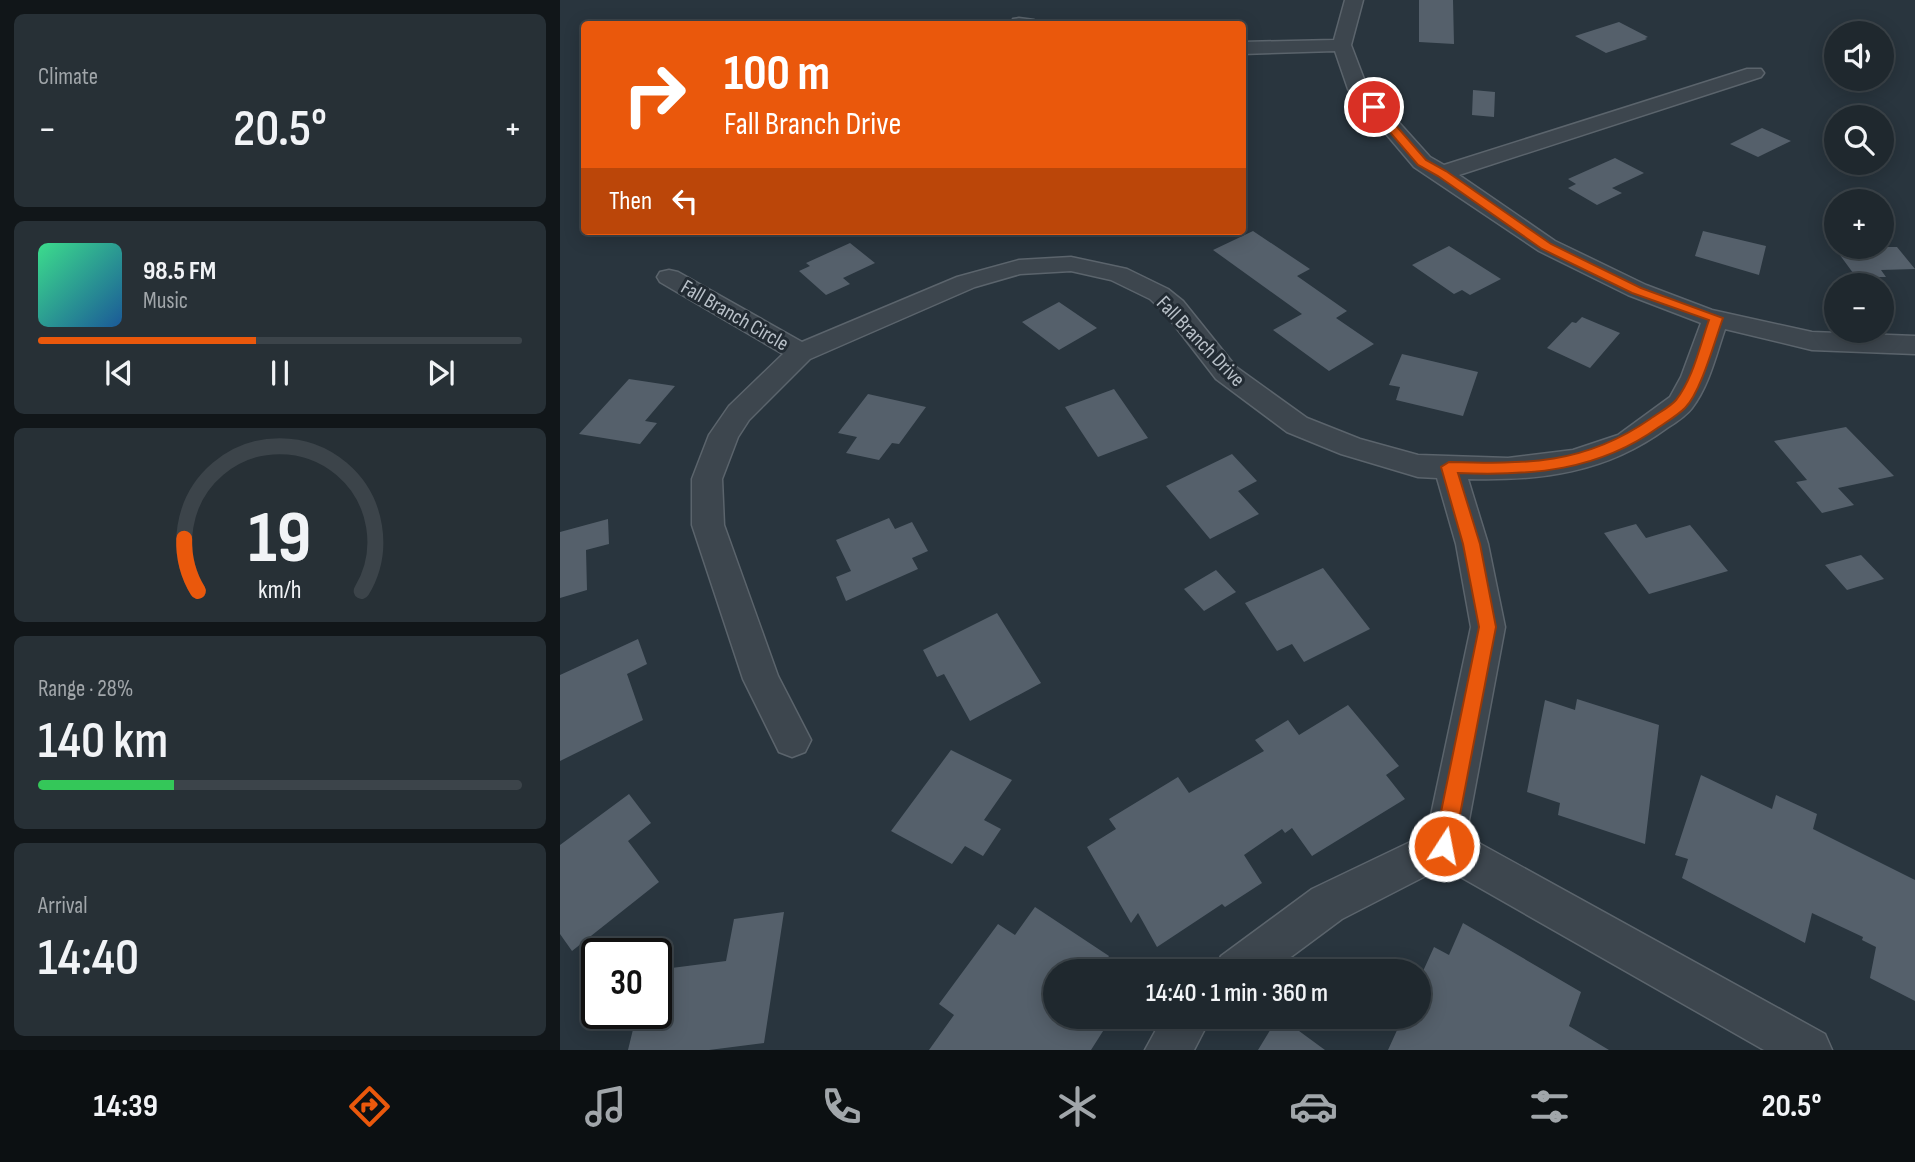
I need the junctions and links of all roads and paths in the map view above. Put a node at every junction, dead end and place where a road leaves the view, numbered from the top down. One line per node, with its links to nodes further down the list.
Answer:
1 (1354, 0): 2 (street)
2 (1342, 45): 3 (street); 5 (street)
3 (1246, 48)
4 (1754, 73): 5 (street)
5 (1442, 173): 7 (street)
6 (669, 277): 9 (street, Fall Branch Circle)
7 (1716, 318): 8 (street); 10 (street, Fall Branch Drive)
8 (1915, 345)
9 (801, 353): 10 (street, Fall Branch Drive); 11 (street, Fall Branch Drive)
10 (1449, 467): 12 (street)
11 (792, 740)
12 (1444, 846): 13 (street); 16 (street)
13 (1252, 959)
14 (1181, 1029): 15 (street)
15 (1168, 1050)
16 (1809, 1050)

